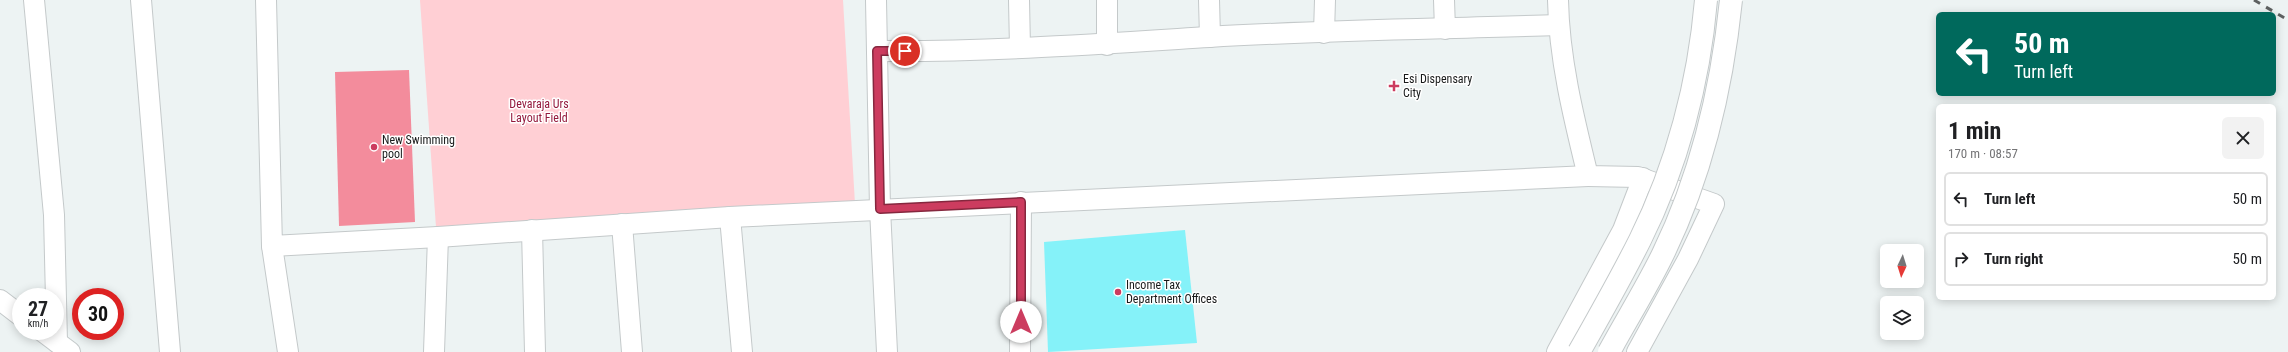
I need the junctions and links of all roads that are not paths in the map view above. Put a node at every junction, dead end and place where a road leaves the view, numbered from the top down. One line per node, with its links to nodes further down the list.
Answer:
1 (34, 0): 31 (street)
2 (141, 0): 32 (street)
3 (266, 0): 28 (street)
4 (876, 0): 19 (street)
5 (1020, 0): 18 (street)
6 (1108, 0): 17 (street)
7 (1209, 0): 16 (street)
8 (1325, 0): 15 (street)
9 (1444, 0): 14 (street)
10 (1558, 0): 13 (street)
11 (1706, 0): 41 (main road, bridge)
12 (1731, 0): 42 (main road, bridge)
13 (1559, 25): 14 (street); 20 (street)
14 (1445, 29): 15 (street)
15 (1324, 33): 16 (street)
16 (1210, 37): 17 (street)
17 (1107, 45): 18 (street)
18 (1020, 48): 19 (street)
19 (877, 51): 23 (street)
20 (1588, 176): 21 (street); 22 (street)
21 (1644, 178): 40 (street); 43 (street)
22 (1021, 202): 23 (street); 39 (street)
23 (880, 209): 24 (street); 38 (street)
24 (730, 216): 25 (street); 37 (street)
25 (622, 224): 26 (street); 36 (street)
26 (532, 230): 27 (street); 35 (street)
27 (438, 237): 28 (street); 34 (street)
28 (272, 246): 33 (street)
29 (0, 300): 30 (street)
30 (12, 309)
31 (56, 342)
32 (170, 352)
33 (288, 352)
34 (434, 352)
35 (535, 352)
36 (632, 352)
37 (742, 352)
38 (887, 352)
39 (1020, 352)
40 (1557, 352)
41 (1579, 352)
42 (1609, 352)
43 (1637, 352)

